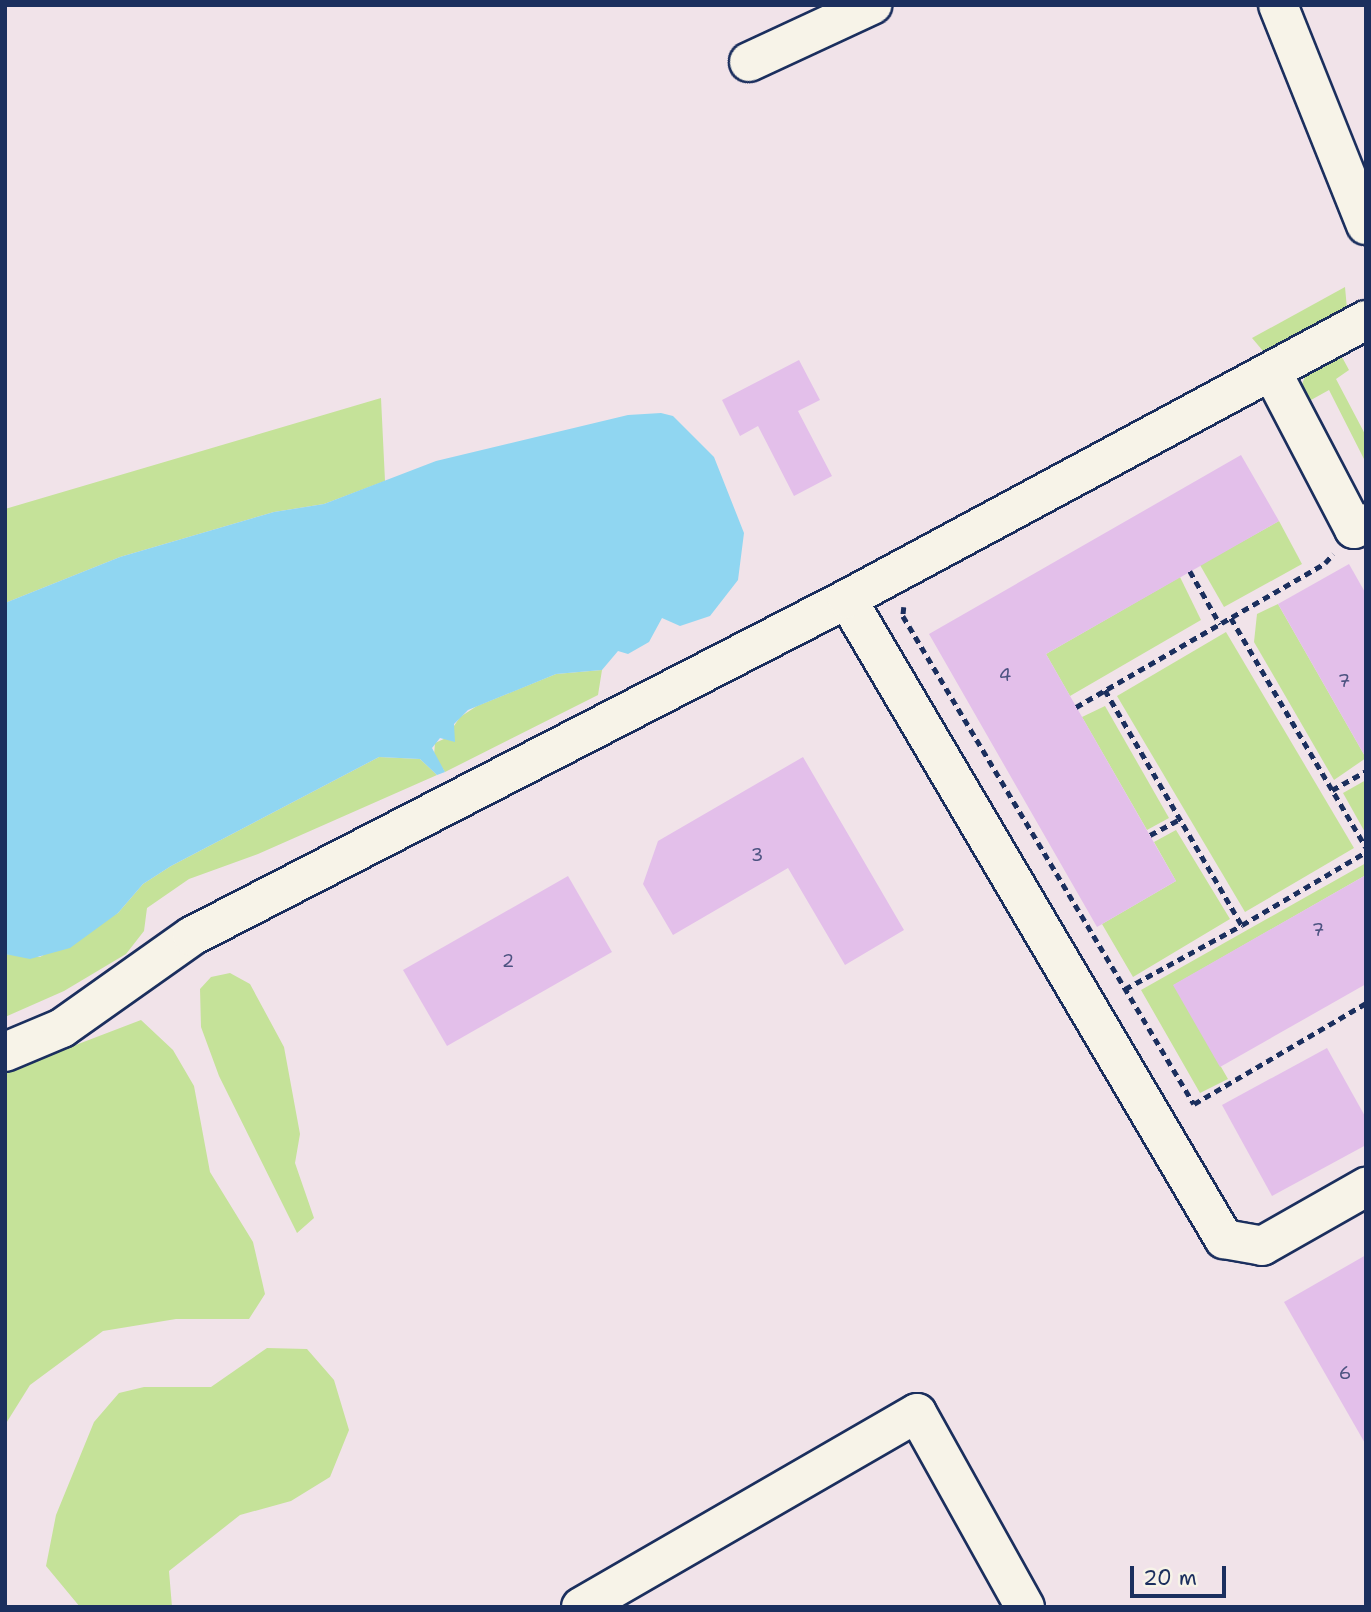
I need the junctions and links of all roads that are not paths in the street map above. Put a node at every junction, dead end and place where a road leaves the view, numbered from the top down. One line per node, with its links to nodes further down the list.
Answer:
1 (872, 5): 3 (street)
2 (1278, 5): 4 (street)
3 (749, 62)
4 (1357, 178): 5 (street)
5 (1366, 225)
6 (1366, 320): 7 (street)
7 (1272, 372): 8 (street); 9 (street)
8 (1360, 526)
9 (847, 599): 10 (street); 11 (street)
10 (5, 1052)
11 (1366, 1187)
12 (581, 1607): 13 (street)
13 (1025, 1607)

